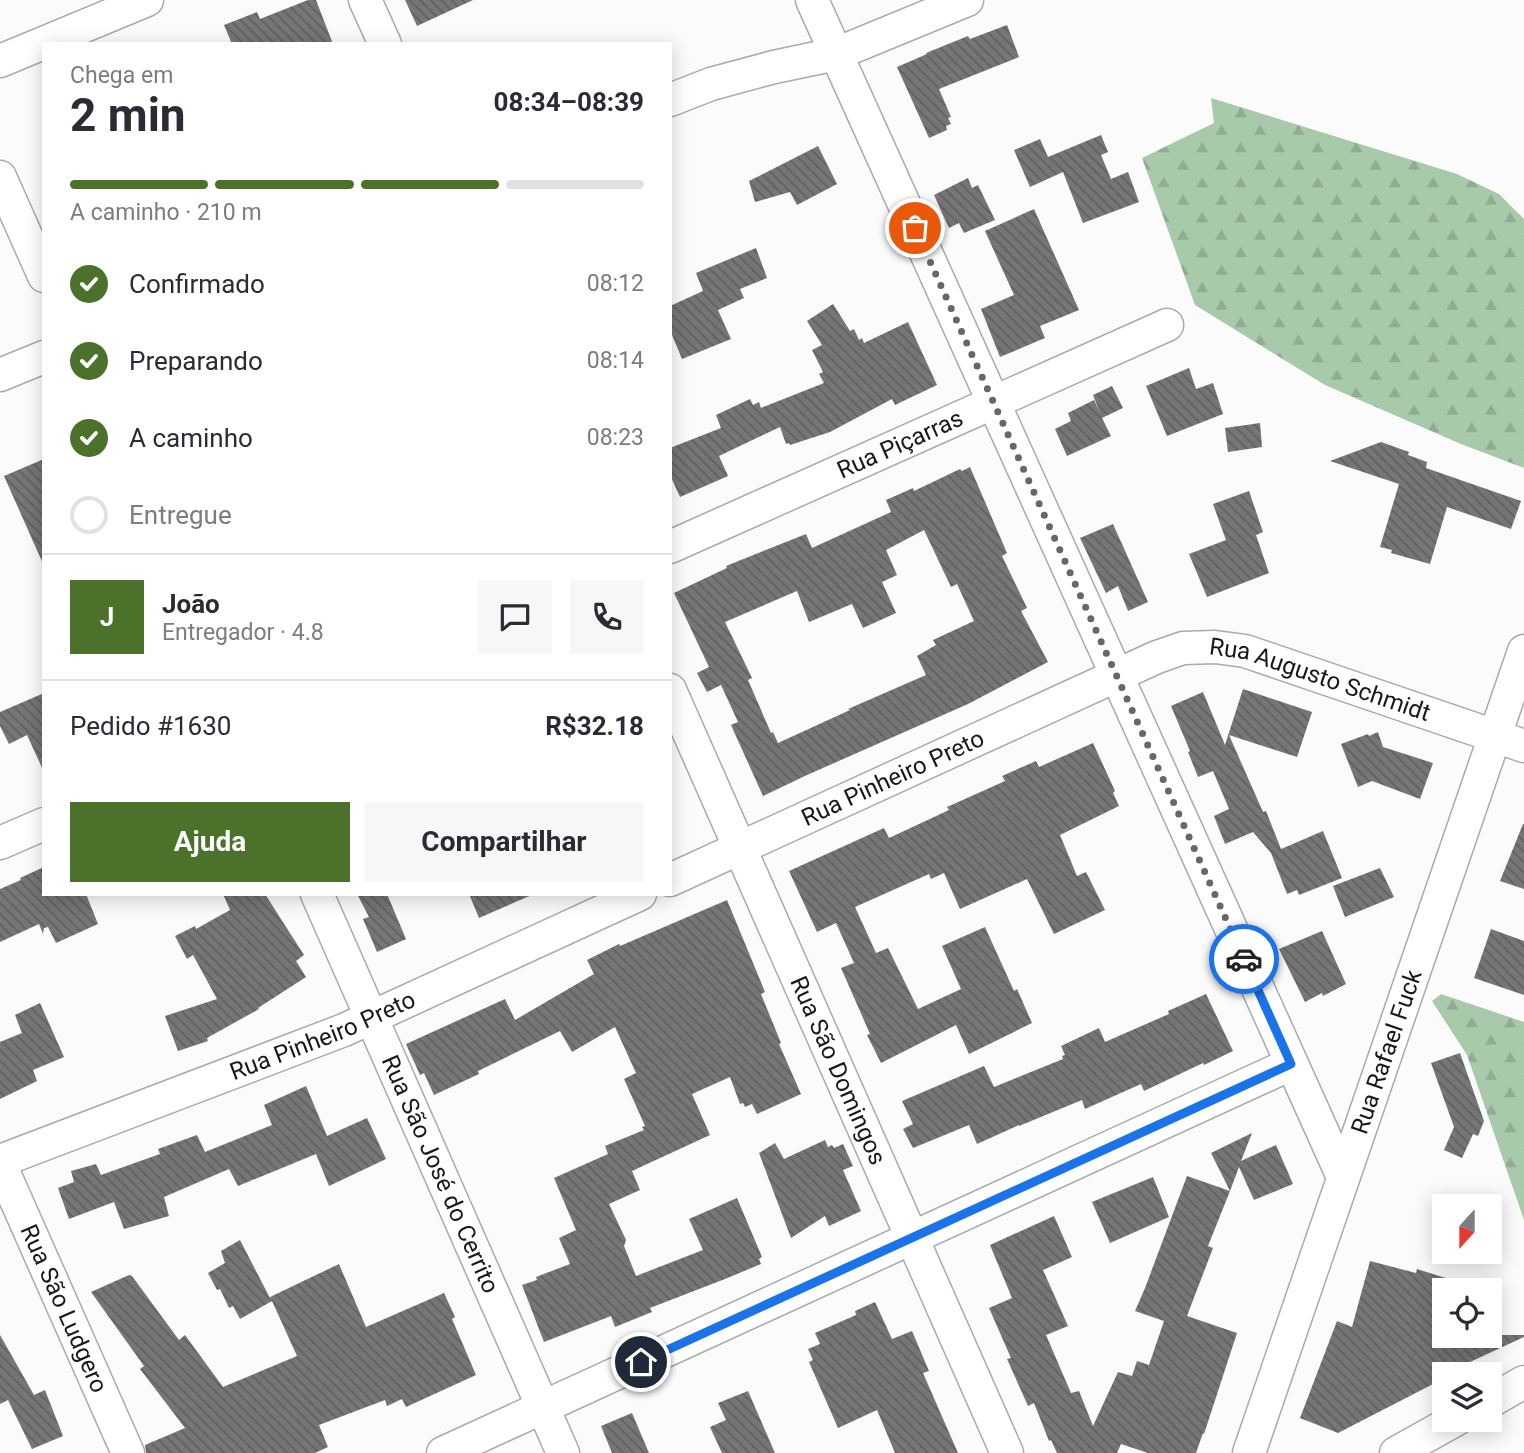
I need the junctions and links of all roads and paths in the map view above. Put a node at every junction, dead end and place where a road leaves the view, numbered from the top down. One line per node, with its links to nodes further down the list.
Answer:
1 (147, 0): 5 (street)
2 (365, 0): 6 (street)
3 (812, 0): 8 (street)
4 (967, 0): 8 (street)
5 (46, 42)
6 (384, 42)
7 (42, 44): 9 (street)
8 (836, 54): 10 (street); 16 (street)
9 (0, 61)
10 (672, 99)
11 (0, 177): 12 (street)
12 (42, 272)
13 (1167, 325): 16 (street, Rua Piçarras)
14 (42, 359): 15 (street)
15 (0, 375)
16 (993, 403): 17 (street, Rua Piçarras); 19 (street)
17 (672, 546)
18 (1524, 651): 21 (street, Rua Rafael Fuck)
19 (1116, 675): 21 (street, Rua Augusto Schmidt); 25 (street, Rua Pinheiro Preto); 30 (street)
20 (672, 695): 25 (street, Rua São Domingos)
21 (1495, 736): 22 (street, Rua Augusto Schmidt); 32 (street, Rua Rafael Fuck)
22 (1524, 746)
23 (42, 825): 24 (street)
24 (0, 843)
25 (740, 848): 26 (street, Rua Pinheiro Preto); 33 (street, Rua São Domingos)
26 (672, 879)
27 (318, 896): 29 (street, Rua São José do Cerrito)
28 (636, 896): 29 (street, Rua Pinheiro Preto)
29 (371, 1018): 31 (street, Rua Pinheiro Preto); 36 (street, Rua São José do Cerrito)
30 (1291, 1064): 32 (street); 33 (street)
31 (0, 1162): 38 (street, Rua São Ludgero)
32 (1343, 1177): 42 (street, Rua Rafael Fuck)
33 (912, 1238): 36 (street); 41 (street, Rua São Domingos)
34 (1524, 1382): 35 (street)
35 (1502, 1395)
36 (543, 1407): 39 (street); 40 (street, Rua São José do Cerrito)
37 (1434, 1432): 43 (street)
38 (128, 1453)
39 (443, 1453)
40 (563, 1453)
41 (1007, 1453)
42 (1249, 1453)
43 (1396, 1453)

